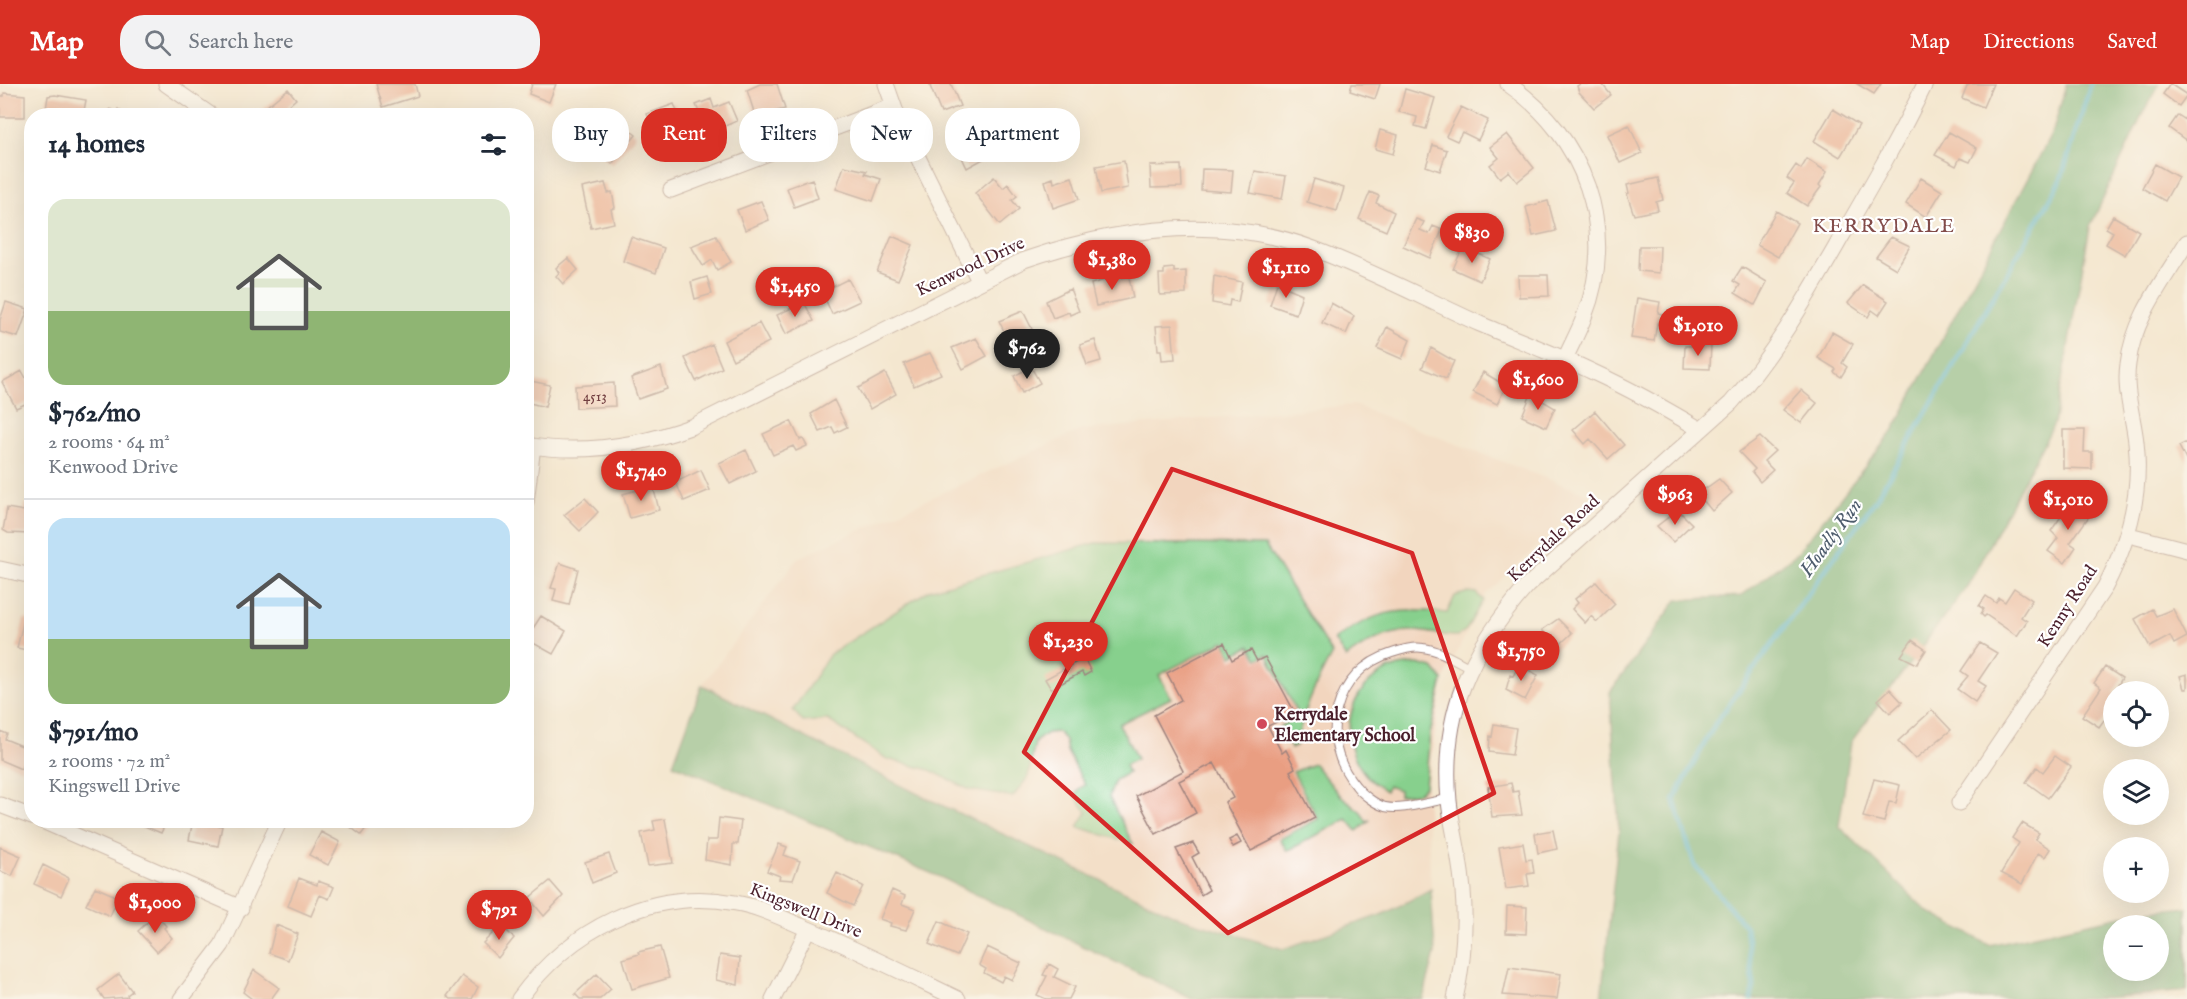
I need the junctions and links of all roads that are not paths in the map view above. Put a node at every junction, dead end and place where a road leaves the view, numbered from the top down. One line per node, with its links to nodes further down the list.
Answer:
1 (886, 84): 5 (street)
2 (1508, 84): 10 (street)
3 (1925, 84): 11 (street, Kerrydale Road)
4 (172, 85): 6 (street)
5 (893, 106): 7 (street); 9 (street)
6 (202, 108)
7 (670, 190)
8 (2187, 242): 13 (street, Kenny Road)
9 (979, 281): 10 (street, Kenwood Drive); 12 (street, Kenwood Drive)
10 (1565, 359): 11 (street, Kenwood Drive)
11 (1701, 430): 17 (street, Kerrydale Road)
12 (534, 445)
13 (2128, 535): 14 (street); 19 (street, Kenny Road)
14 (2187, 550)
15 (0, 569): 16 (street)
16 (24, 574)
17 (1469, 667): 18 (street, Kerrydale Road); 18 (lane)
18 (1449, 799): 30 (street, Kerrydale Road)
19 (1959, 803)
20 (0, 805): 21 (street)
21 (24, 814)
22 (58, 828): 24 (street)
23 (276, 828): 24 (street)
24 (241, 908): 26 (street)
25 (808, 929): 27 (street, Kingswell Drive); 28 (street); 29 (street, Kingswell Drive)
26 (181, 999)
27 (519, 999)
28 (773, 999)
29 (958, 999)
30 (1455, 999)

